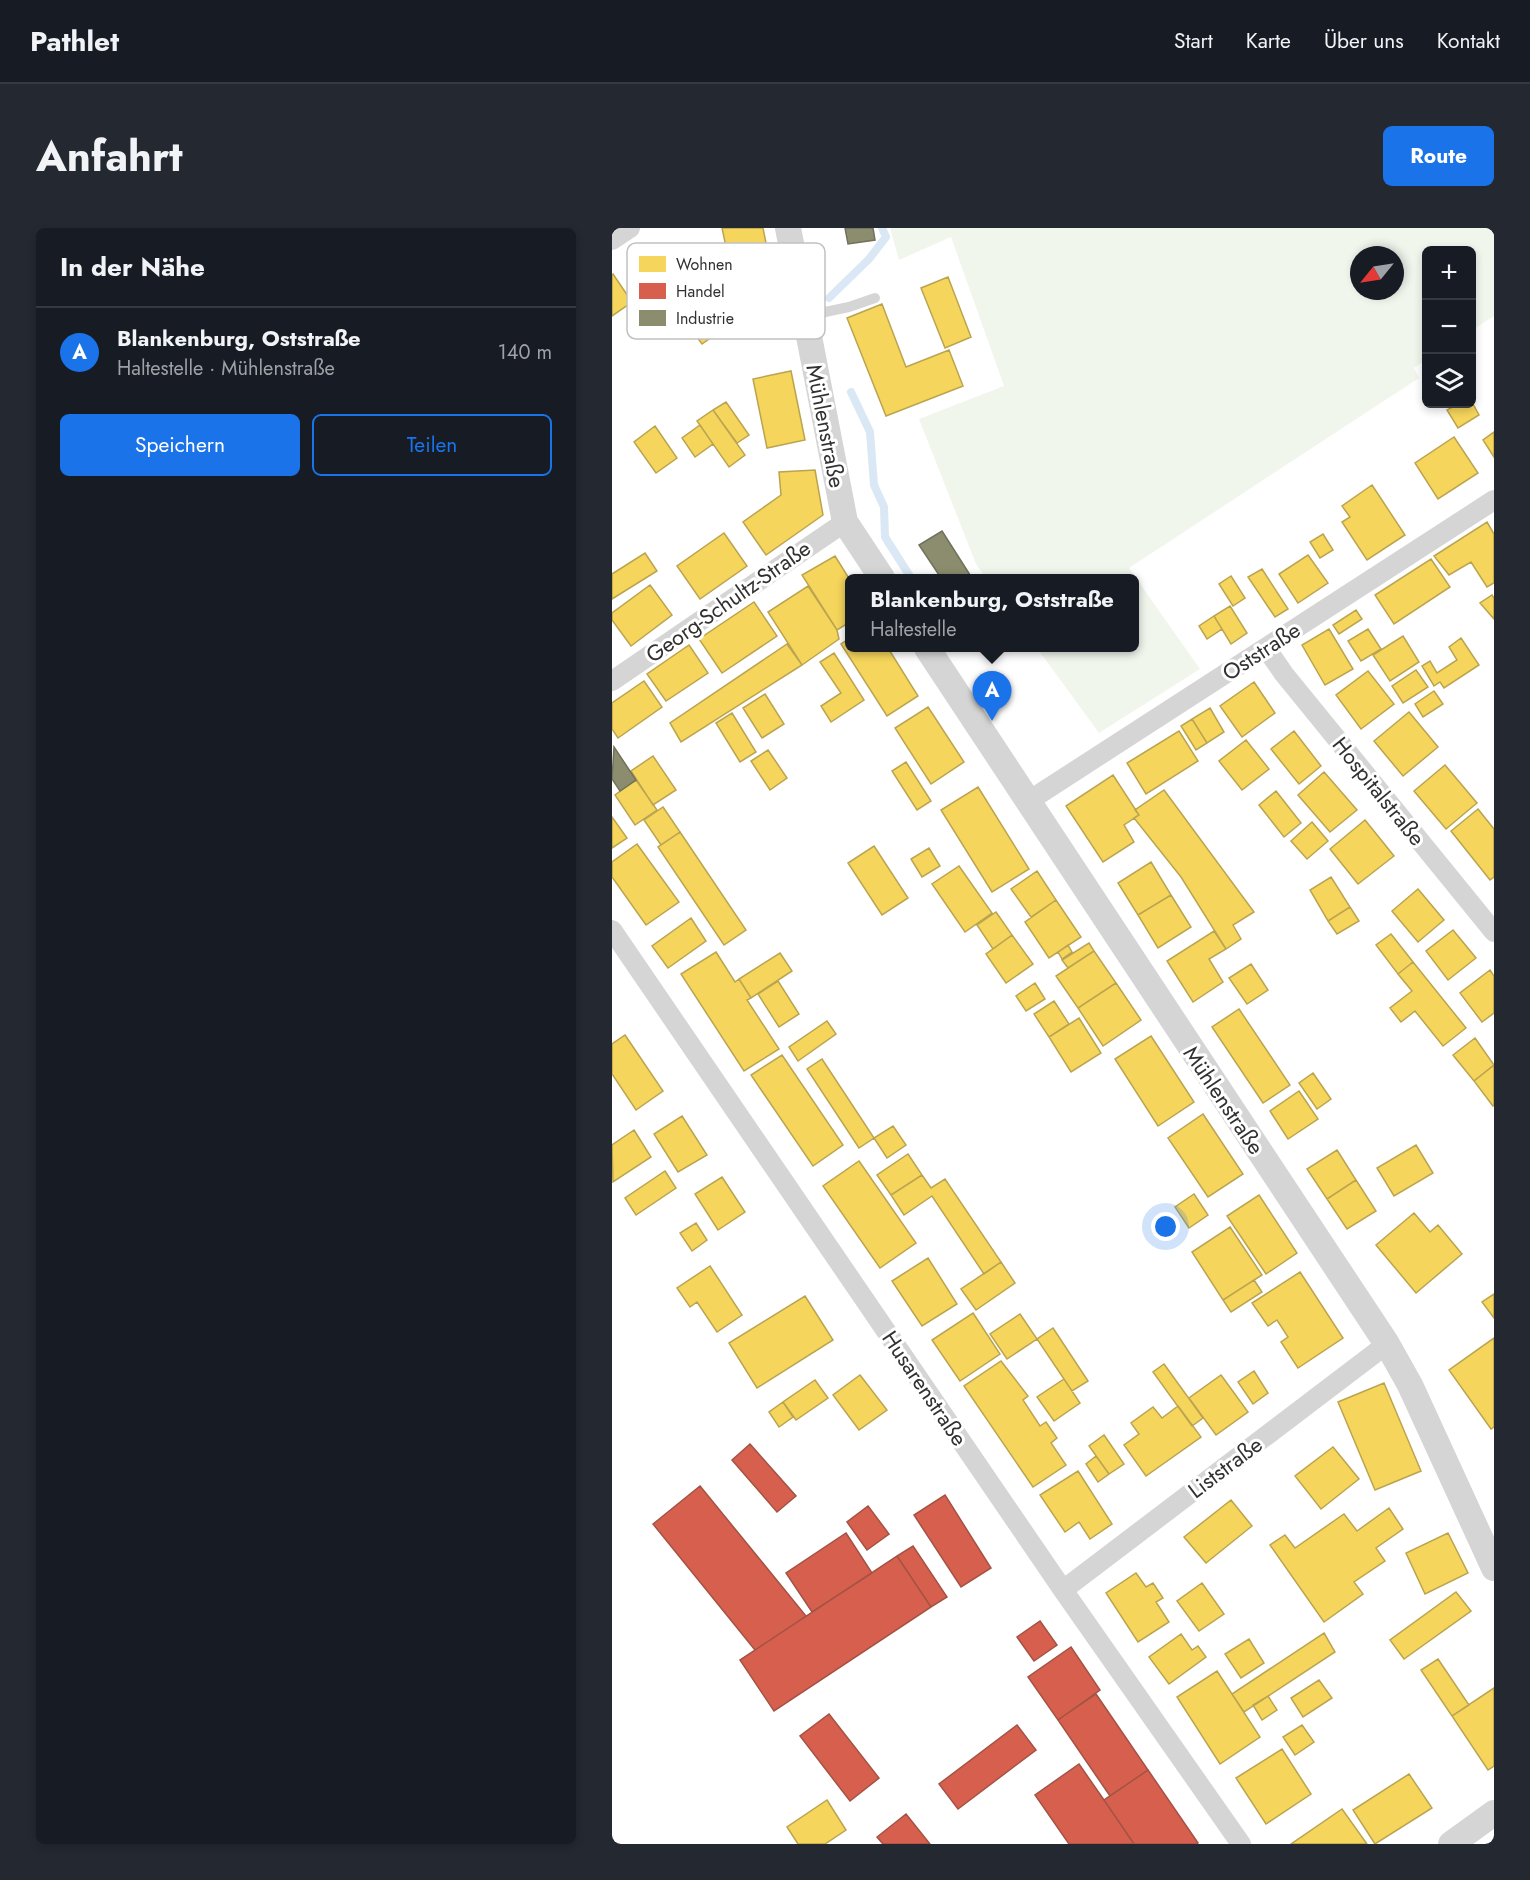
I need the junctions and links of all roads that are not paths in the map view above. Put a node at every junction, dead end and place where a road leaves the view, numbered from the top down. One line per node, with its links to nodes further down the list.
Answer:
1 (630, 228): 3 (street)
2 (788, 228): 4 (street, Mühlenstraße)
3 (612, 240)
4 (791, 243)
5 (875, 298): 6 (lane)
6 (825, 312)
7 (809, 339): 9 (street, Mühlenstraße)
8 (1494, 500): 11 (street, Oststraße)
9 (845, 522): 10 (street, Mühlenstraße); 13 (street, Georg-Schultz-Straße)
10 (879, 574)
11 (1266, 648): 14 (street, Oststraße); 16 (street, Hospitalstraße)
12 (930, 652): 14 (street, Mühlenstraße)
13 (612, 681)
14 (1027, 802): 17 (street, Mühlenstraße)
15 (612, 930): 19 (street, Husarenstraße)
16 (1494, 932)
17 (1387, 1344): 18 (street, Mühlenstraße); 19 (street, Liststraße)
18 (1494, 1568)
19 (1063, 1590): 21 (street, Husarenstraße)
20 (1494, 1814): 22 (street)
21 (1241, 1844)
22 (1451, 1844)

